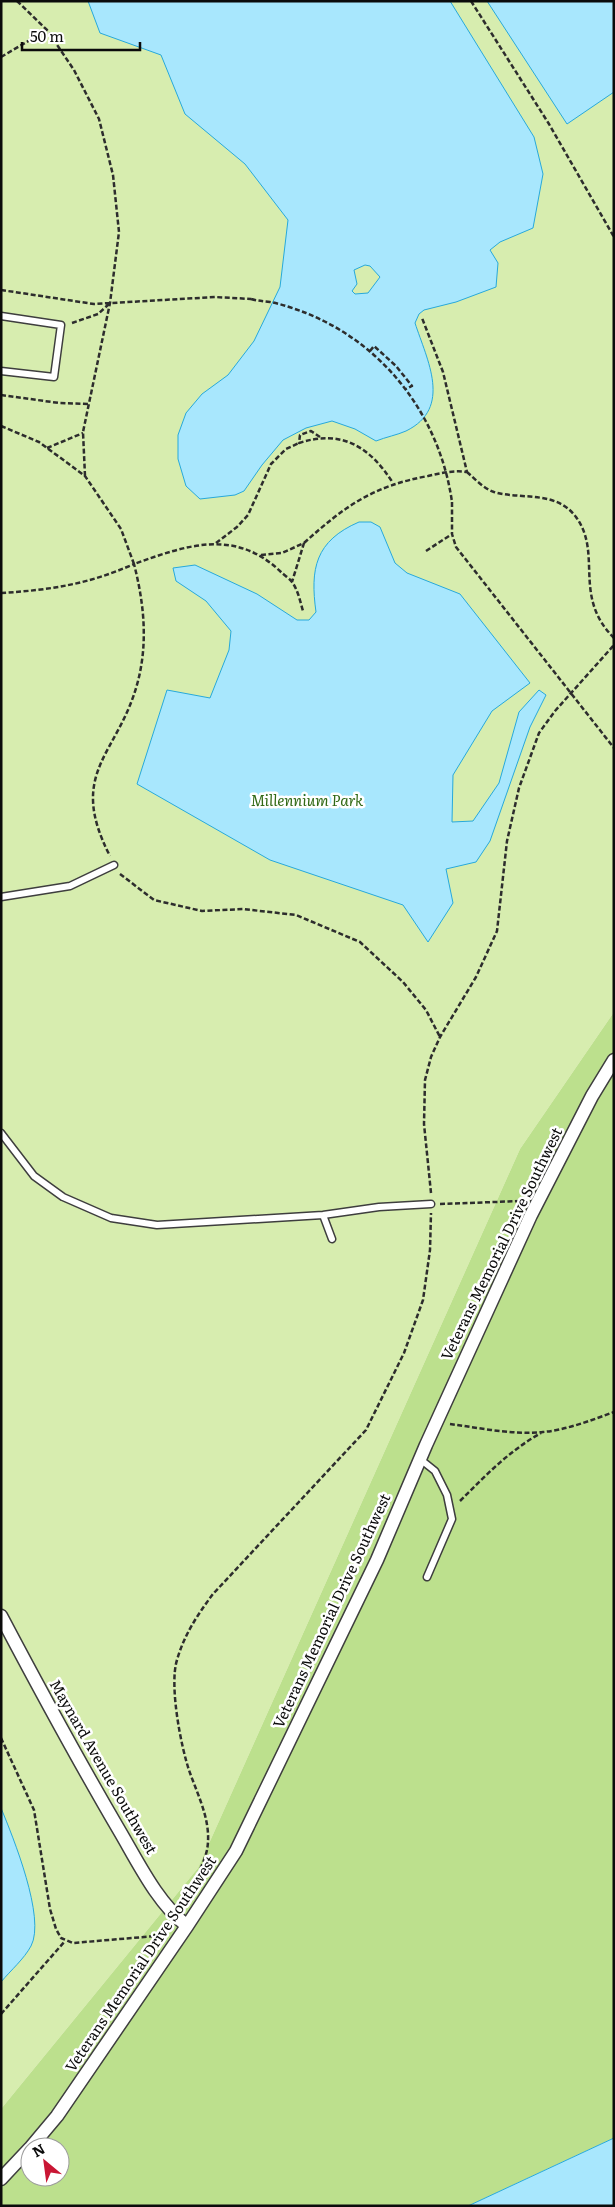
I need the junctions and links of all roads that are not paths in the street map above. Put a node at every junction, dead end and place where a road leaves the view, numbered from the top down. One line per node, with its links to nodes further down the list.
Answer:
1 (1, 316): 2 (lane)
2 (1, 371)
3 (114, 865): 4 (lane)
4 (1, 897)
5 (614, 1060): 10 (street, Veterans Memorial Drive Southwest)
6 (1, 1134): 8 (lane)
7 (431, 1204): 8 (lane)
8 (323, 1215): 9 (lane)
9 (332, 1238)
10 (420, 1459): 11 (lane); 13 (street, Veterans Memorial Drive Southwest)
11 (427, 1577)
12 (1, 1616): 13 (street, Maynard Avenue Southwest)
13 (187, 1926): 14 (street, Veterans Memorial Drive Southwest)
14 (39, 2137)
15 (20, 2158): 16 (street, Veterans Memorial Drive Southwest)
16 (1, 2179)

